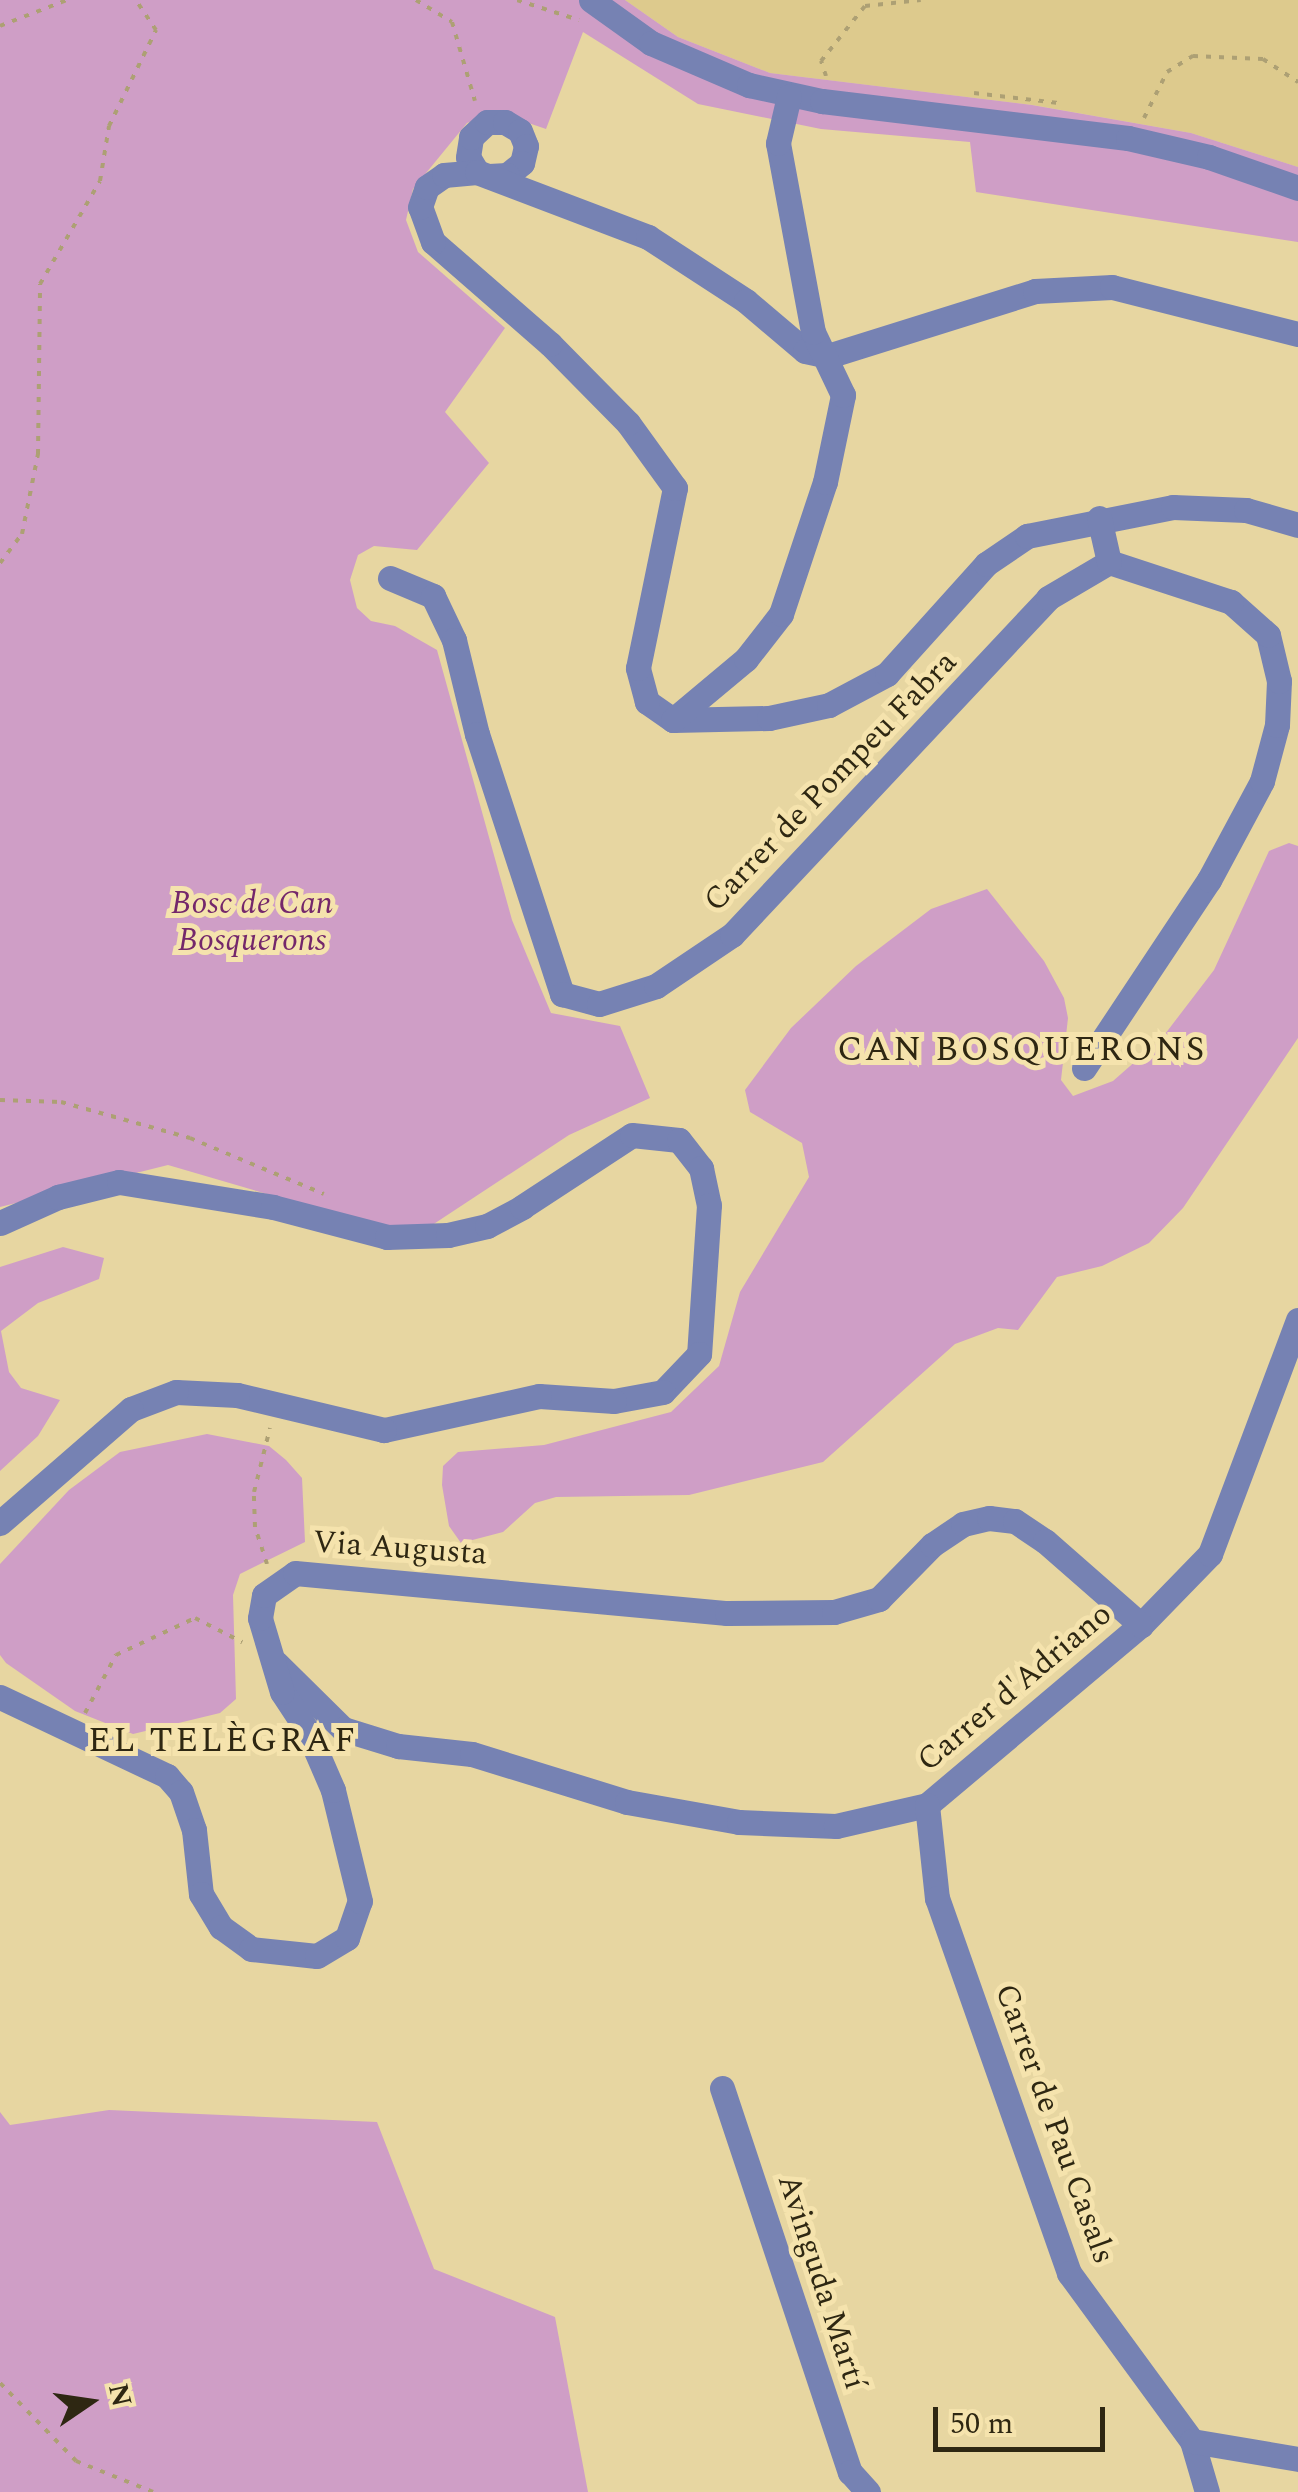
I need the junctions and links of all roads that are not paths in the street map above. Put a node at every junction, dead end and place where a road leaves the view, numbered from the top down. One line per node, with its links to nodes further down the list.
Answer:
1 (599, 6): 2 (street)
2 (789, 96): 4 (street); 6 (street)
3 (483, 174): 3 (street); 6 (street); 11 (street)
4 (1298, 188)
5 (1298, 334): 6 (street)
6 (828, 356): 11 (street)
7 (1099, 518): 8 (street); 9 (street); 11 (street)
8 (1298, 525)
9 (1109, 562): 10 (street, Carrer de Pompeu Fabra); 12 (street)
10 (390, 578)
11 (673, 720)
12 (1084, 1068)
13 (0, 1222): 15 (street)
14 (1298, 1320): 16 (street, Carrer d'Adriano)
15 (0, 1524)
16 (1141, 1625): 17 (street, Via Augusta); 19 (street, Carrer d'Adriano)
17 (268, 1656): 18 (street, Via Augusta); 19 (street, Carrer d'Adriano)
18 (0, 1697)
19 (927, 1805): 21 (street, Carrer de Pau Casals)
20 (722, 2088): 23 (street, Avinguda Martí)
21 (1192, 2441): 22 (street); 24 (street, Carrer de Pau Casals)
22 (1298, 2460)
23 (868, 2492)
24 (1207, 2492)

